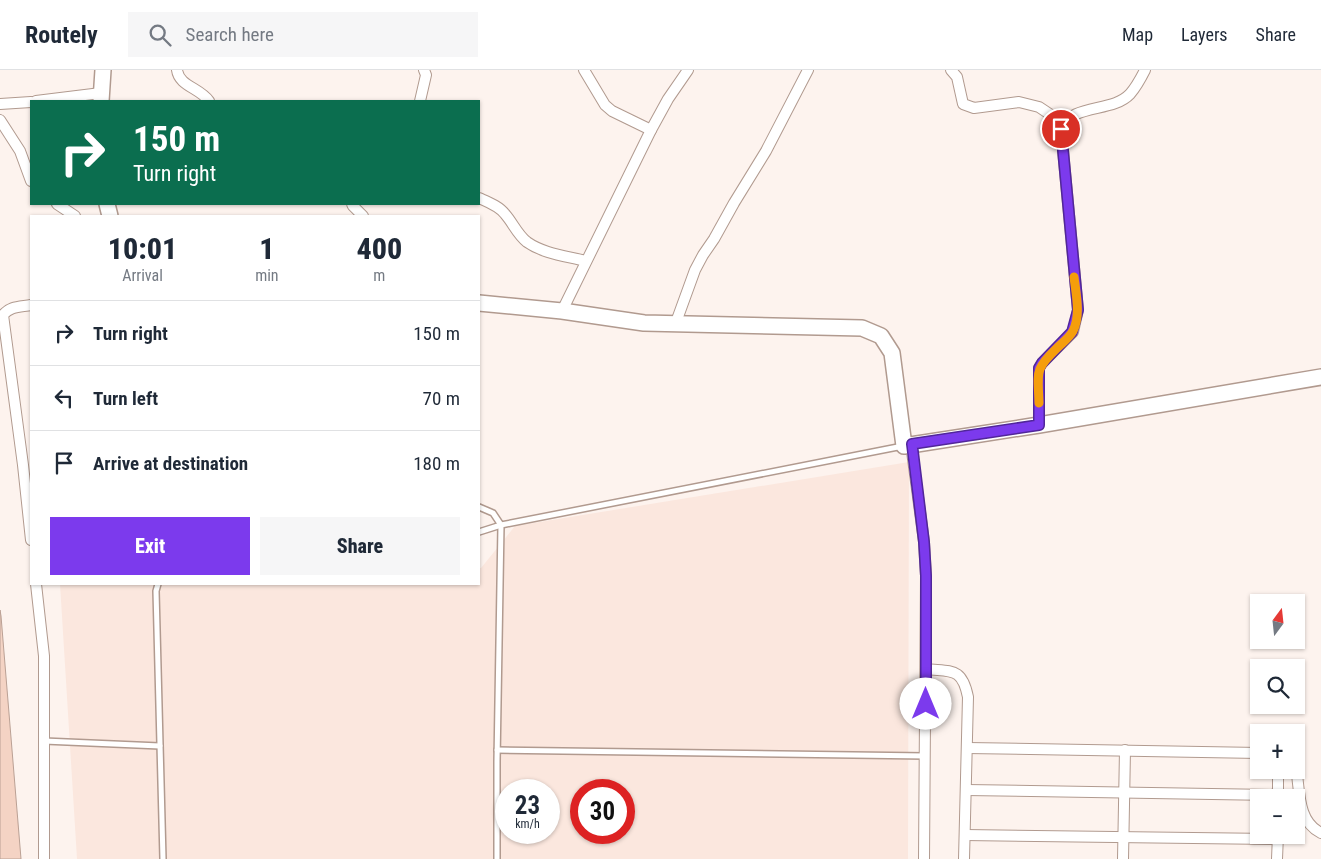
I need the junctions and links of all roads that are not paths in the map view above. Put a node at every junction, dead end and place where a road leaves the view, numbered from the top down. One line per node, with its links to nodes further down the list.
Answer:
1 (103, 70): 9 (street)
2 (177, 70): 11 (street)
3 (424, 70): 12 (street)
4 (584, 70): 17 (street)
5 (688, 70): 17 (street)
6 (808, 70): 28 (street)
7 (951, 70): 16 (street)
8 (1145, 70): 16 (street)
9 (101, 97): 10 (street)
10 (52, 100)
11 (208, 100)
12 (420, 100)
13 (30, 102): 14 (street)
14 (0, 104)
15 (0, 120): 18 (street)
16 (1063, 122): 30 (street)
17 (651, 130): 24 (street)
18 (30, 177)
19 (480, 198): 24 (street)
20 (58, 205): 22 (street)
21 (352, 205): 23 (street)
22 (74, 215)
23 (362, 215)
24 (586, 260): 27 (street)
25 (480, 303): 27 (street)
26 (30, 305): 34 (street)
27 (562, 312): 28 (street)
28 (675, 325): 31 (street)
29 (1321, 377): 30 (street)
30 (1039, 425): 31 (street)
31 (908, 445): 33 (lane); 38 (street)
32 (480, 507): 33 (lane)
33 (501, 524): 35 (lane); 42 (lane)
34 (30, 531)
35 (480, 532)
36 (36, 585): 39 (street)
37 (158, 585): 40 (lane)
38 (926, 669): 41 (street); 45 (street)
39 (44, 742): 40 (lane); 55 (street)
40 (160, 746): 56 (lane)
41 (967, 748): 43 (street); 47 (street)
42 (497, 750): 45 (lane); 57 (lane)
43 (1125, 750): 44 (street); 48 (street)
44 (1250, 753)
45 (926, 756): 58 (street)
46 (1298, 779): 50 (street)
47 (966, 790): 48 (street); 51 (street)
48 (1126, 792): 49 (street); 52 (street)
49 (1250, 795)
50 (1321, 833)
51 (965, 835): 52 (street); 59 (street)
52 (1124, 836): 53 (street); 60 (street)
53 (1250, 837)
54 (1278, 844): 61 (street)
55 (44, 859)
56 (163, 859)
57 (497, 859)
58 (924, 859)
59 (964, 859)
60 (1124, 859)
61 (1278, 859)

